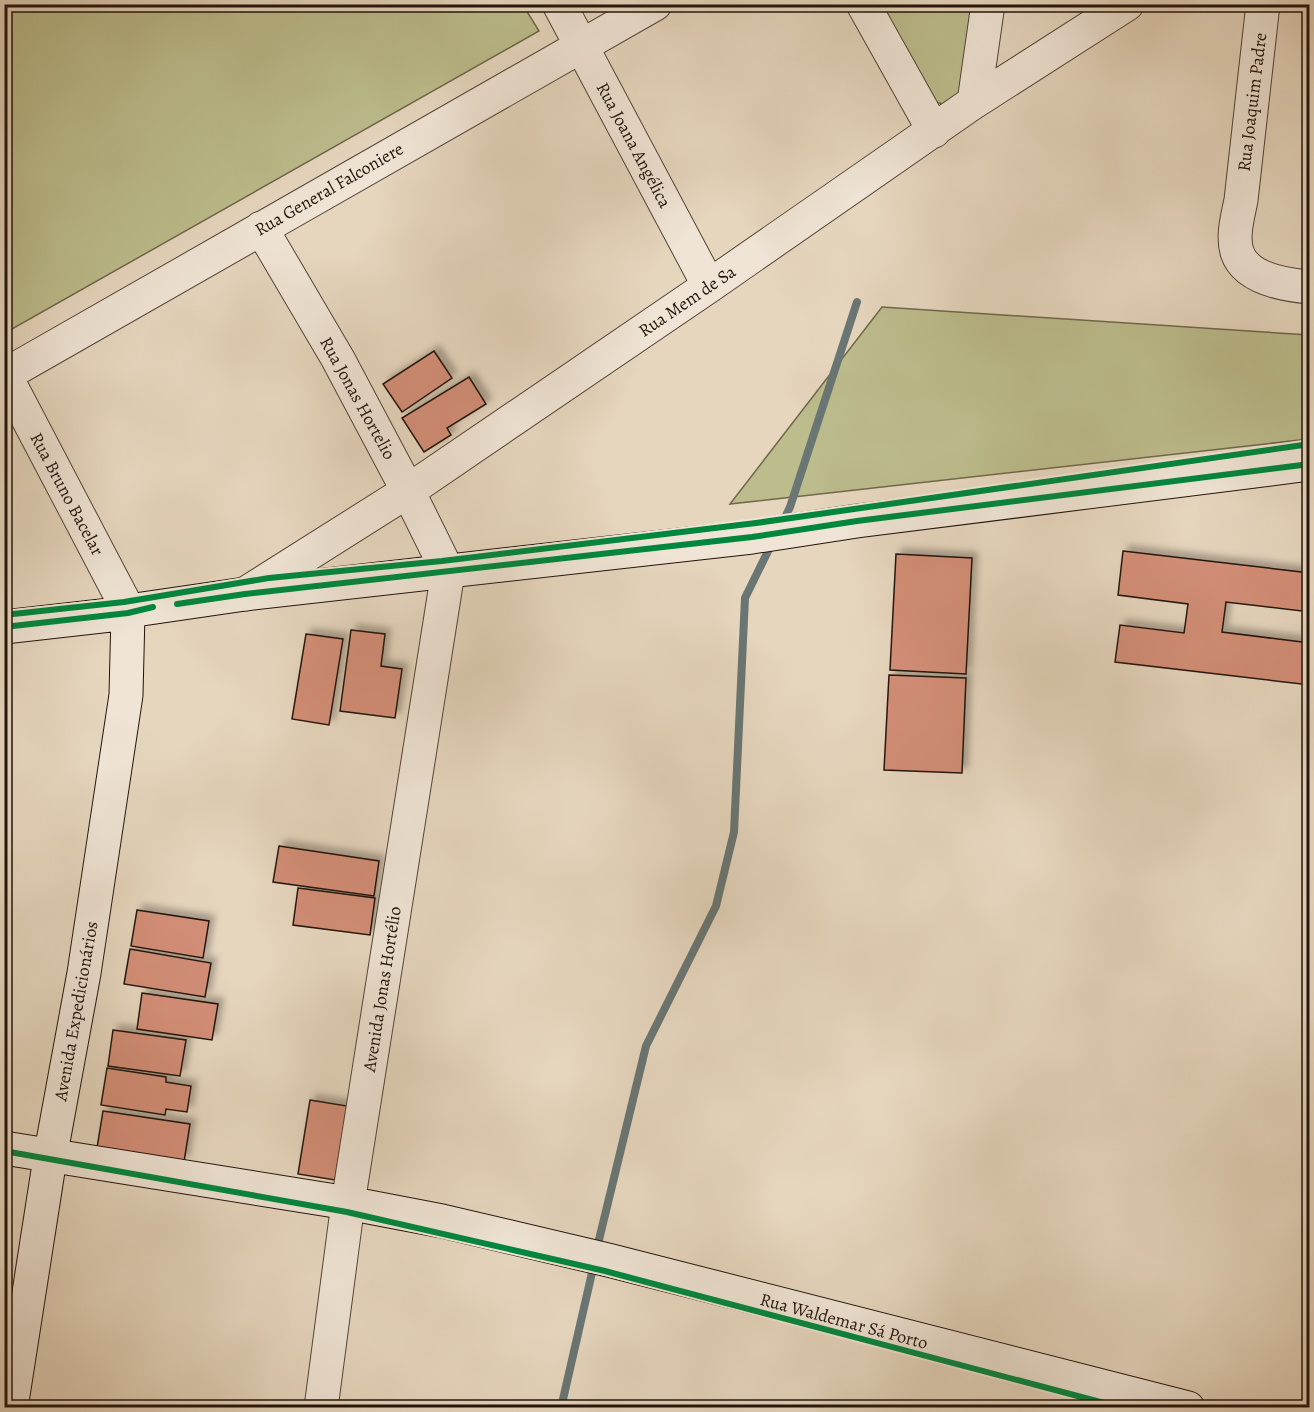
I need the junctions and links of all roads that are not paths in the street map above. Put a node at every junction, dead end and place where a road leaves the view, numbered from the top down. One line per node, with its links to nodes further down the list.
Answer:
1 (559, 4): 7 (street, Rua Joana Angélica)
2 (655, 4): 7 (street, Rua General Falconiere)
3 (863, 4): 9 (street)
4 (988, 4): 8 (street)
5 (1126, 4): 8 (street, Rua Mem de Sa)
6 (1263, 4): 12 (street, Rua Joaquim Padre)
7 (581, 45): 10 (street, Rua General Falconiere); 11 (street, Rua Joana Angélica)
8 (974, 102): 9 (street, Rua Mem de Sa)
9 (934, 131): 11 (street, Rua Mem de Sa)
10 (261, 228): 13 (street, Rua General Falconiere); 15 (street, Rua Jonas Hortelio)
11 (709, 286): 15 (street, Rua Mem de Sa)
12 (1310, 287)
13 (4, 375): 18 (street, Rua Bruno Bacelar)
14 (1310, 464): 16 (street)
15 (408, 491): 16 (street, Rua Jonas Hortelio); 17 (street, Rua Mem de Sa)
16 (448, 572): 17 (street); 22 (street, Avenida Jonas Hortélio)
17 (245, 594): 18 (street)
18 (128, 613): 19 (street); 21 (street, Avenida Expedicionários)
19 (4, 627)
20 (4, 1148): 21 (street, Rua Waldemar Sá Porto)
21 (50, 1154): 22 (street, Rua Waldemar Sá Porto); 23 (street, Avenida Expedicionários)
22 (348, 1203): 24 (street, Avenida Jonas Hortélio); 25 (street, Rua Waldemar Sá Porto)
23 (11, 1407)
24 (321, 1407)
25 (1188, 1407)

